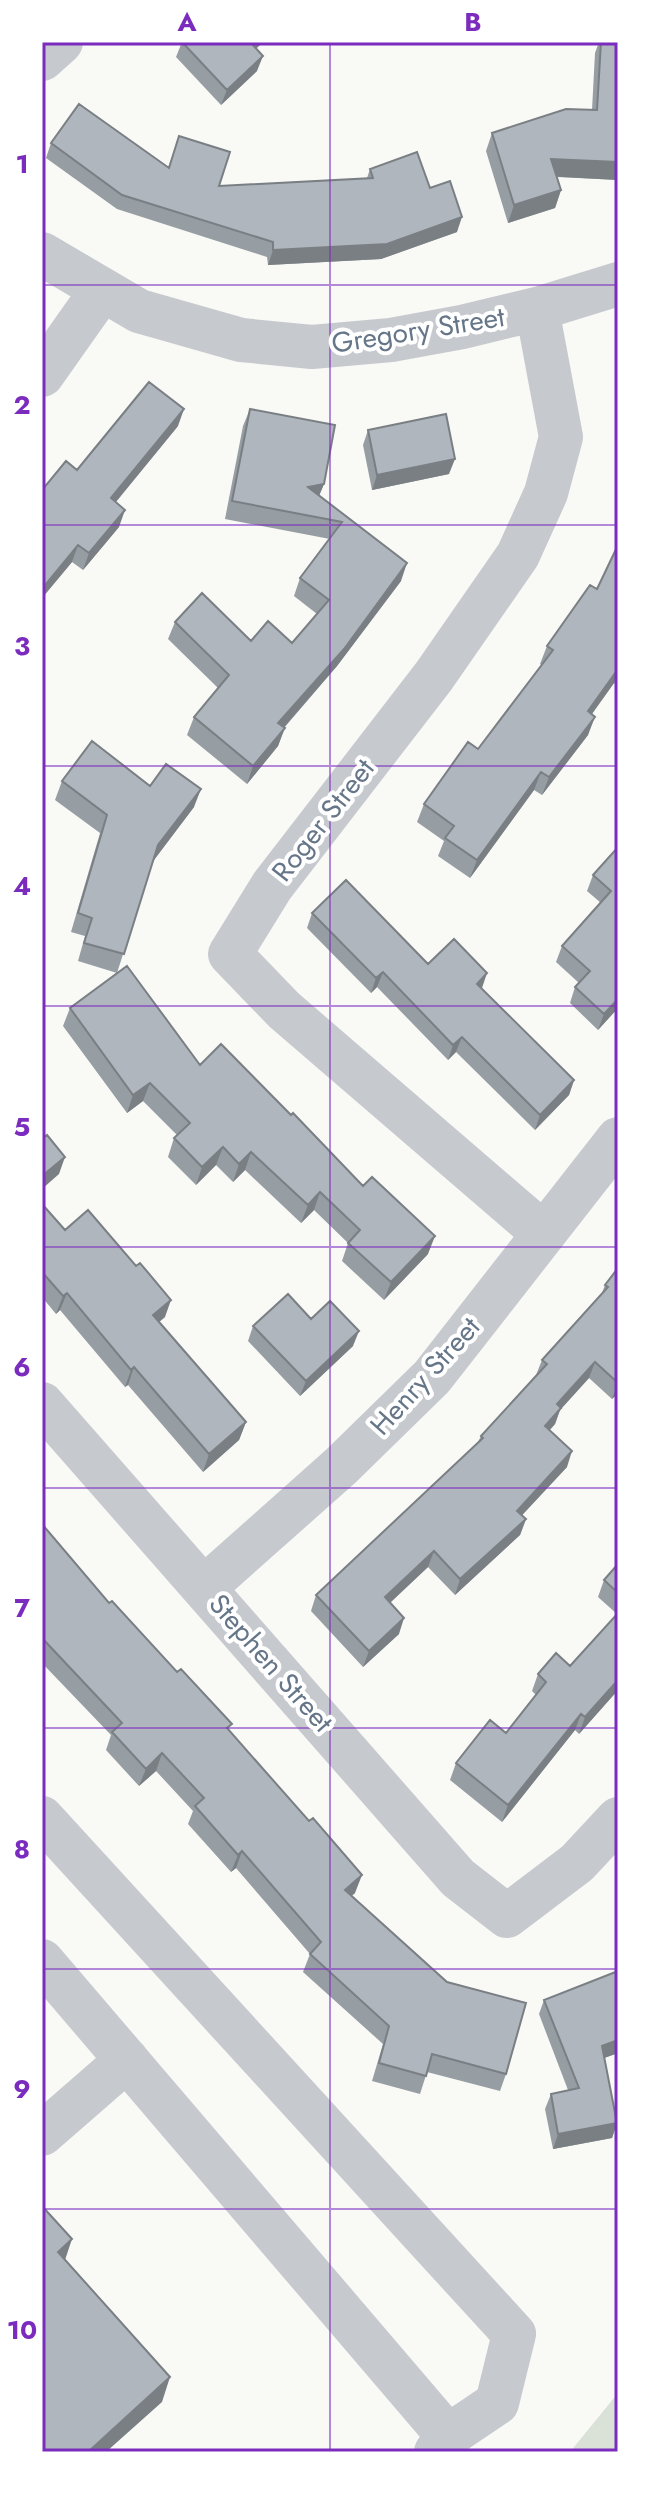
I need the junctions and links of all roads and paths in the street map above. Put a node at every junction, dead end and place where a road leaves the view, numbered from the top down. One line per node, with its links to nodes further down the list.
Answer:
1 (61, 42): 2 (street)
2 (42, 59)
3 (42, 254): 5 (street, Gregory Street)
4 (618, 284): 6 (street, Gregory Street)
5 (102, 290): 6 (street, Gregory Street); 7 (street)
6 (537, 309): 9 (street, Roger Street)
7 (42, 375)
8 (618, 1139): 9 (street, Henry Street)
9 (544, 1234): 11 (street, Henry Street)
10 (42, 1404): 11 (street, Stephen Street)
11 (205, 1587): 13 (street, Stephen Street)
12 (42, 1818): 17 (street)
13 (618, 1819)
14 (42, 1961): 15 (street)
15 (127, 2060): 16 (street); 17 (street)
16 (42, 2134)
17 (442, 2444)

